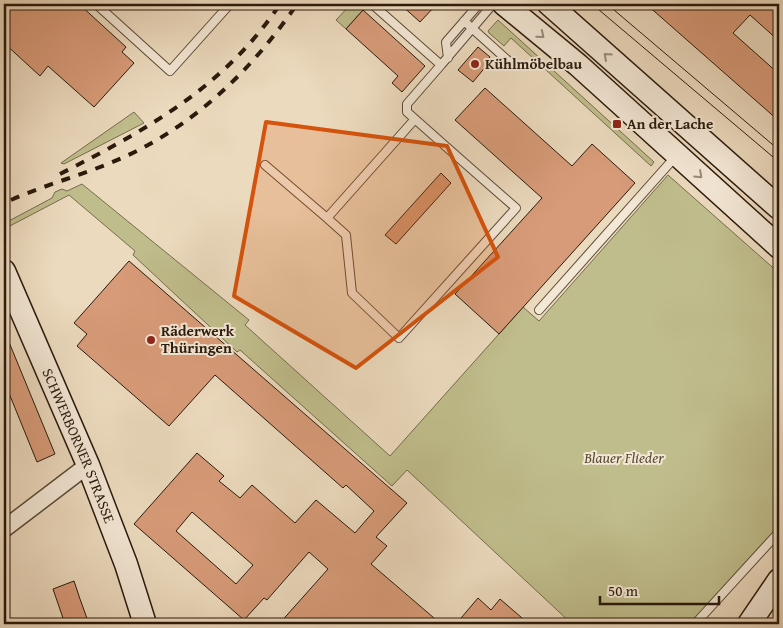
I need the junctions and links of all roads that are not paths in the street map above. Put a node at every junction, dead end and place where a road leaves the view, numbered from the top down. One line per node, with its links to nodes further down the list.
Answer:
1 (96, 4): 2 (lane)
2 (230, 4)
3 (372, 4): 11 (lane)
4 (479, 4): 8 (lane)
5 (492, 4): 9 (lane)
6 (504, 4): 14 (main road, one-way to 14)
7 (549, 4): 16 (main road, one-way to 7)
8 (464, 21): 9 (lane); 10 (lane)
9 (472, 29): 10 (lane); 12 (lane)
10 (448, 58): 11 (lane)
11 (441, 65): 13 (lane)
12 (514, 66)
13 (415, 120): 17 (lane); 17 (lane)
14 (677, 154): 18 (main road, one-way to 18); 20 (lane)
15 (265, 165): 17 (lane)
16 (779, 208)
17 (327, 218)
18 (779, 247)
19 (4, 271): 21 (main road, SCHWERBORNER STRASSE)
20 (539, 310)
21 (88, 465): 22 (street); 26 (main road, SCHWERBORNER STRASSE)
22 (6, 521)
23 (779, 532): 27 (lane)
24 (779, 580): 28 (main road)
25 (779, 607): 29 (main road)
26 (145, 624)
27 (695, 624)
28 (749, 624)
29 (755, 624)

